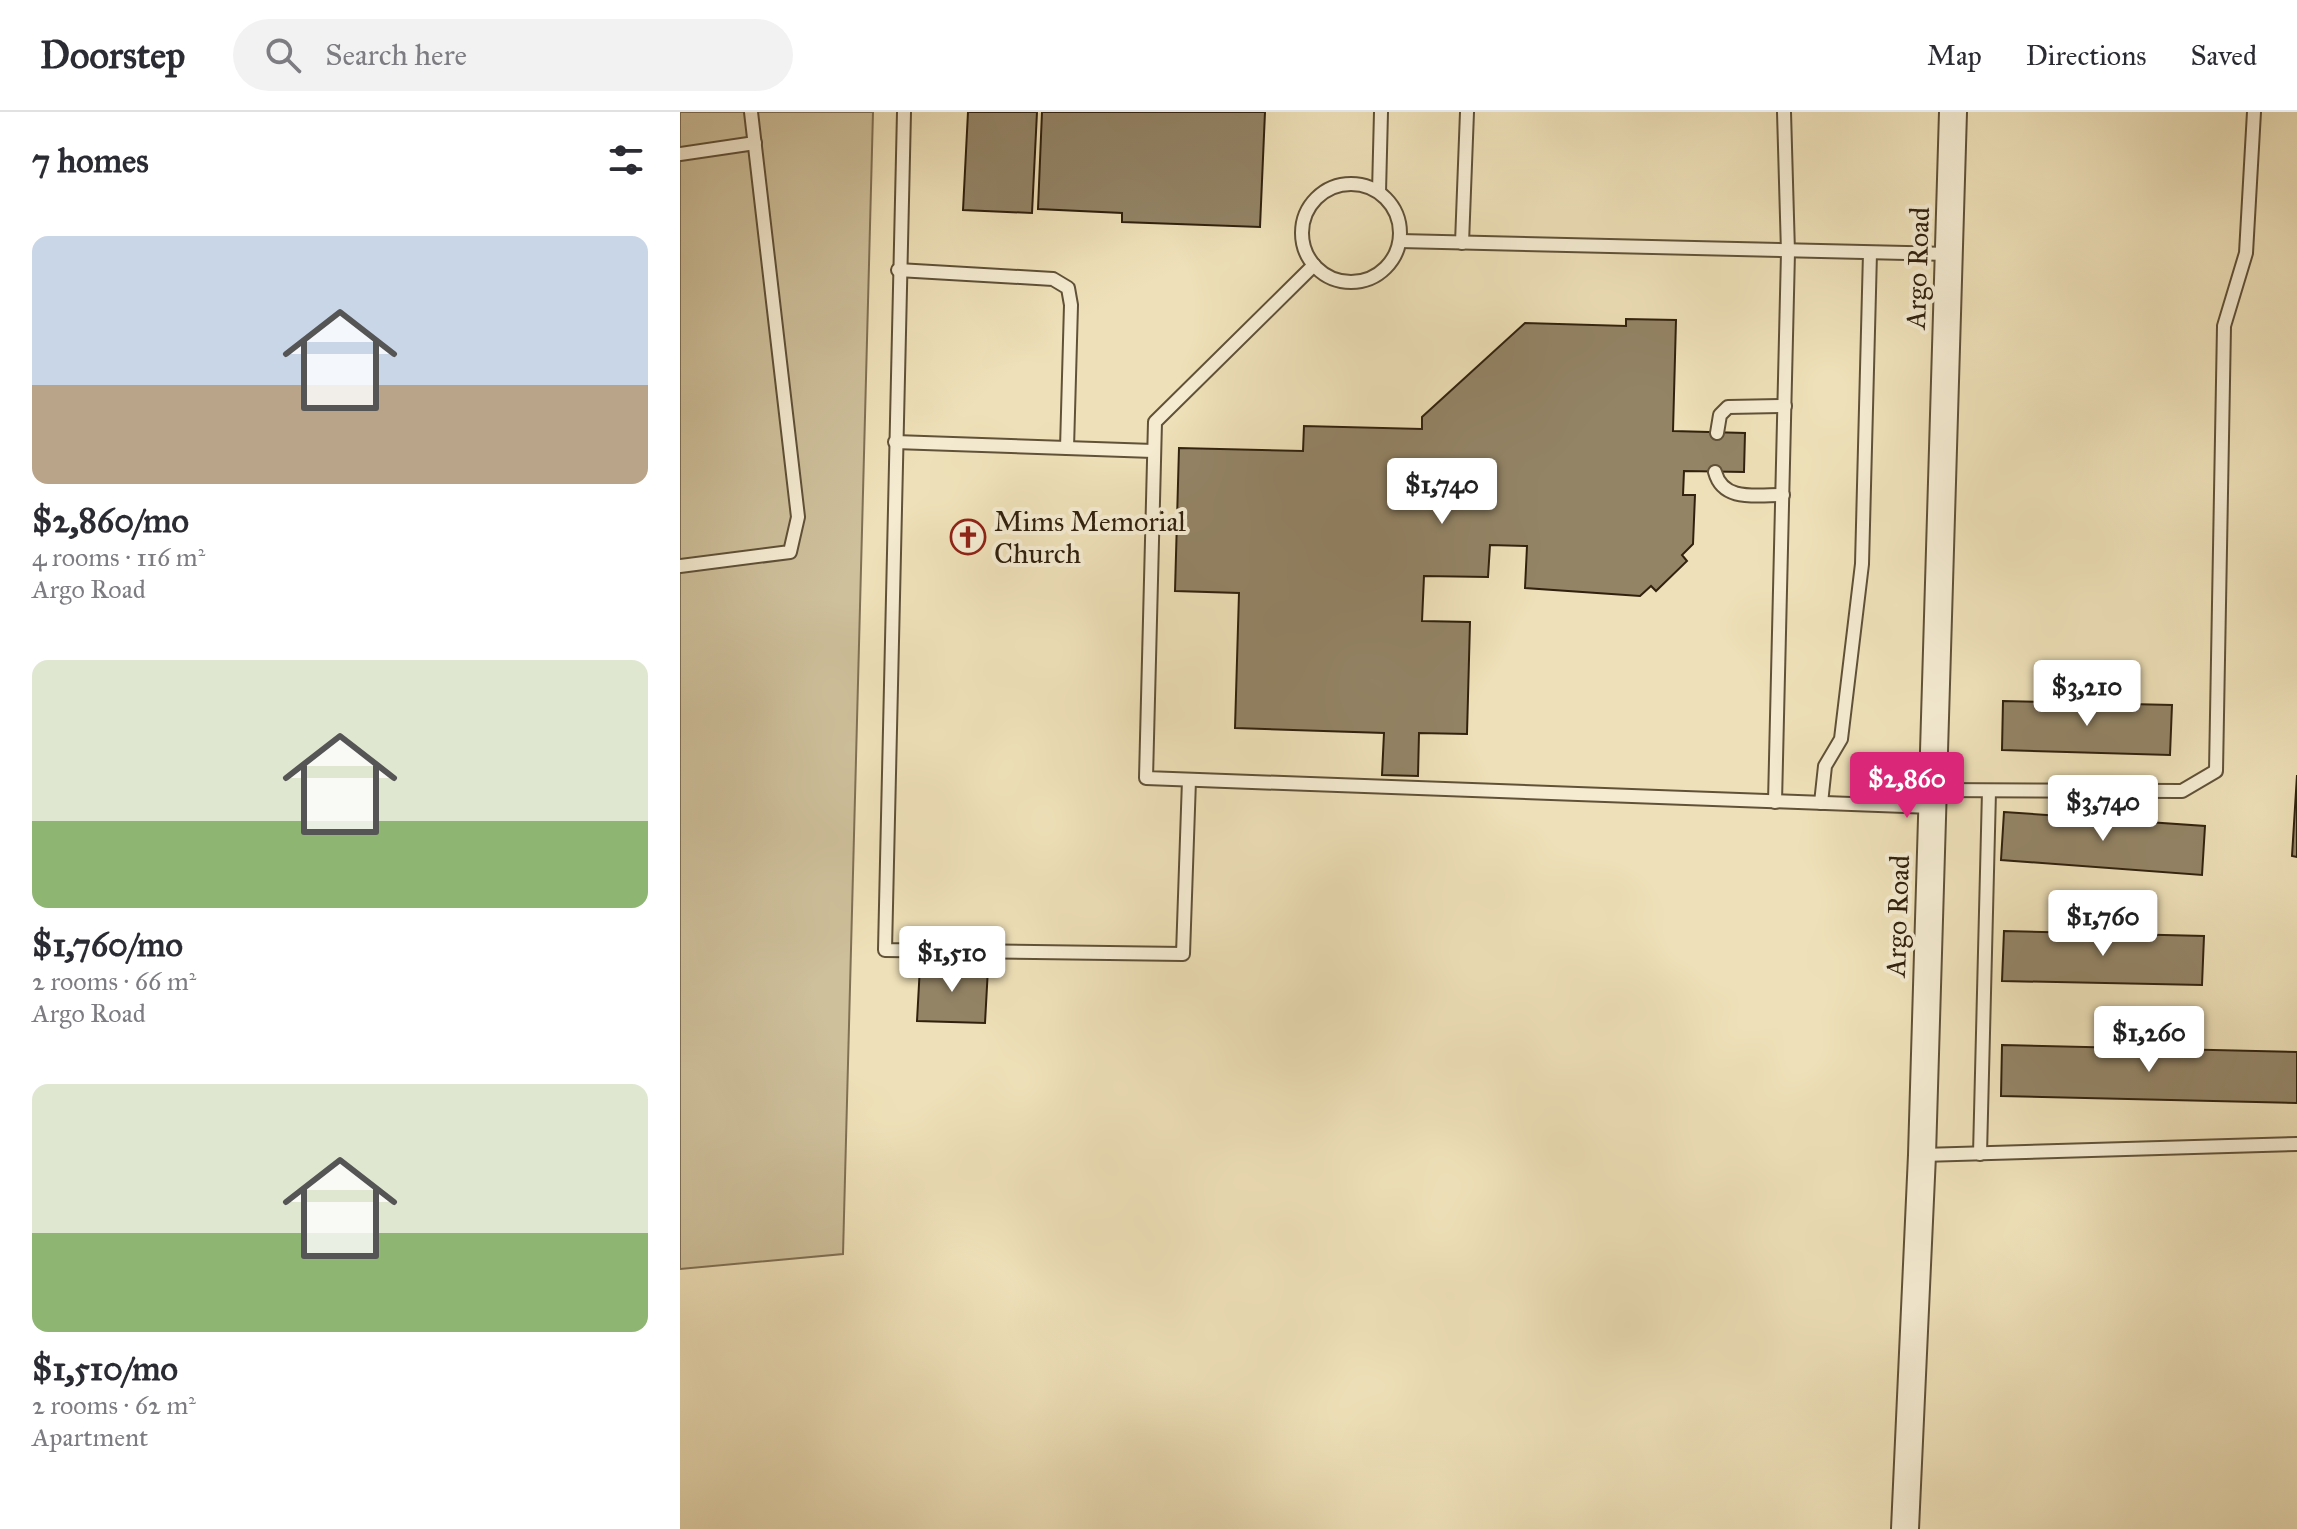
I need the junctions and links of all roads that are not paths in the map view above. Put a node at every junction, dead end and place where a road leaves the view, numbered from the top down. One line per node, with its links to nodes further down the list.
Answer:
1 (751, 112): 8 (lane)
2 (904, 112): 17 (lane)
3 (1381, 112): 10 (lane)
4 (1467, 112): 12 (lane)
5 (1784, 112): 13 (lane)
6 (1953, 112): 15 (street, Argo Road)
7 (2254, 112): 27 (lane)
8 (755, 143): 9 (lane); 25 (lane)
9 (680, 154)
10 (1379, 192): 11 (lane); 16 (lane)
11 (1400, 241): 12 (lane); 16 (lane)
12 (1462, 243): 13 (lane)
13 (1788, 252): 14 (lane); 18 (lane)
14 (1870, 253): 15 (lane); 30 (lane)
15 (1949, 254): 28 (street, Argo Road)
16 (1314, 265): 22 (lane)
17 (898, 270): 20 (lane); 21 (lane)
18 (1785, 406): 19 (lane); 24 (lane)
19 (1717, 433)
20 (895, 442): 21 (lane); 26 (lane)
21 (1067, 448): 22 (lane)
22 (1153, 451): 26 (lane)
23 (1715, 472): 24 (lane)
24 (1783, 495): 29 (lane)
25 (680, 566)
26 (1189, 780): 29 (lane)
27 (1989, 791): 28 (lane); 32 (lane)
28 (1933, 799): 30 (lane); 33 (street, Argo Road)
29 (1775, 802): 30 (lane)
30 (1821, 803)
31 (2297, 1144): 32 (lane)
32 (1980, 1154): 33 (lane)
33 (1922, 1155): 34 (street, Argo Road)
34 (1905, 1529)

